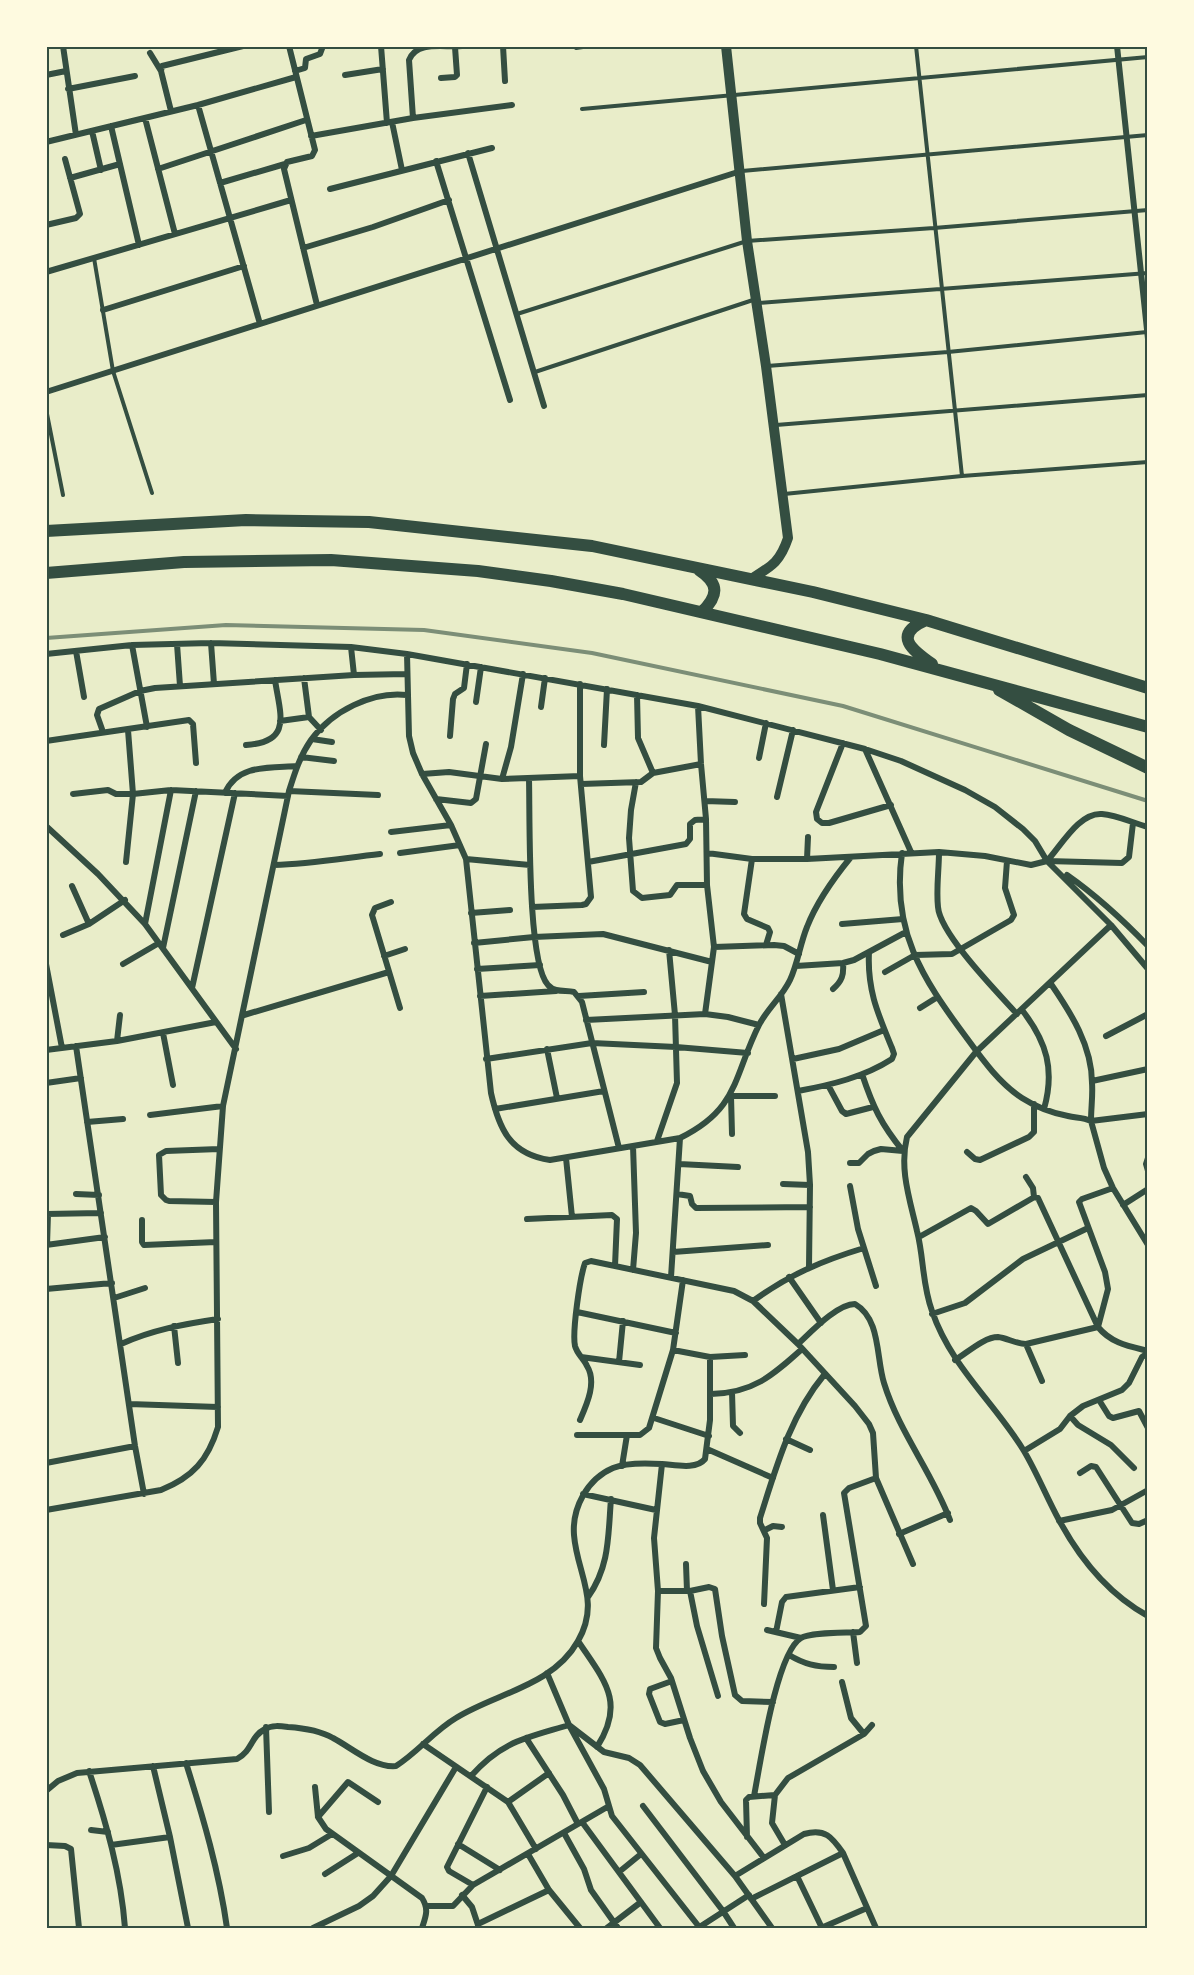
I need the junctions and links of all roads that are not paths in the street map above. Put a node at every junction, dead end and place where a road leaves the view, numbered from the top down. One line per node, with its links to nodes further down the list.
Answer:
1 (63, 46): 19 (street)
2 (243, 46): 14 (street)
3 (289, 46): 21 (street)
4 (323, 46): 21 (street)
5 (381, 46): 18 (street)
6 (462, 46): 12 (street)
7 (503, 46): 27 (street)
8 (590, 46): 13 (lane)
9 (726, 46): 29 (main road)
10 (916, 46): 26 (lane)
11 (1117, 46): 17 (street)
12 (455, 47): 25 (street); 35 (street)
13 (576, 48)
14 (215, 50): 20 (street)
15 (150, 53): 20 (street)
16 (1148, 57): 17 (lane)
17 (1119, 60): 26 (lane); 43 (street)
18 (383, 69): 23 (street); 37 (street)
19 (66, 71): 22 (street); 28 (street)
20 (161, 71): 33 (street)
21 (296, 74): 30 (street); 36 (street)
22 (46, 75)
23 (345, 75)
24 (135, 76): 28 (street)
25 (441, 78)
26 (919, 78): 29 (lane); 48 (lane)
27 (505, 81)
28 (68, 89): 40 (street)
29 (733, 96): 32 (lane); 56 (main road)
30 (198, 105): 33 (street); 46 (street)
31 (512, 105): 35 (street)
32 (582, 109)
33 (171, 111): 34 (street)
34 (145, 118): 38 (street); 53 (street)
35 (413, 118): 37 (street)
36 (306, 120): 42 (street); 46 (street)
37 (389, 122): 42 (street); 55 (street)
38 (111, 126): 39 (street); 51 (street)
39 (93, 130): 40 (street); 54 (street)
40 (76, 135): 44 (street)
41 (1148, 135): 43 (lane)
42 (311, 136): 52 (street)
43 (1126, 136): 48 (lane); 63 (street)
44 (46, 142)
45 (492, 148): 47 (street)
46 (211, 152): 53 (street); 58 (street)
47 (468, 153): 50 (street); 71 (street)
48 (927, 154): 56 (lane); 66 (lane)
49 (65, 159): 57 (street)
50 (436, 162): 55 (street); 61 (street)
51 (120, 164): 54 (street); 69 (street)
52 (285, 164): 58 (street); 60 (street)
53 (158, 169): 67 (street)
54 (101, 170): 57 (street)
55 (402, 170): 59 (street)
56 (741, 171): 68 (main road); 71 (street)
57 (70, 178): 65 (street)
58 (220, 183): 64 (street)
59 (330, 189)
60 (291, 200): 64 (street); 70 (street)
61 (448, 200): 70 (street); 73 (street)
62 (1148, 210): 63 (lane)
63 (1136, 211): 66 (lane); 77 (street)
64 (230, 217): 67 (street); 74 (street)
65 (46, 225)
66 (934, 228): 68 (lane); 78 (lane)
67 (175, 234): 69 (street)
68 (747, 241): 79 (main road); 82 (lane)
69 (139, 245): 72 (street)
70 (303, 248): 80 (street)
71 (497, 248): 73 (street); 82 (street)
72 (94, 258): 75 (street); 81 (lane)
73 (467, 258): 80 (street); 92 (street)
74 (244, 266): 81 (street); 83 (street)
75 (46, 272)
76 (1148, 273): 77 (lane)
77 (1140, 274): 78 (lane); 84 (street)
78 (941, 289): 79 (lane); 86 (lane)
79 (757, 301): 87 (main road); 89 (lane)
80 (317, 306): 83 (street)
81 (103, 310): 88 (lane)
82 (517, 314): 89 (street)
83 (260, 324): 88 (street)
84 (1147, 332): 85 (street); 86 (lane)
85 (1148, 339)
86 (948, 352): 87 (lane); 95 (lane)
87 (766, 366): 96 (main road)
88 (113, 371): 90 (street); 99 (lane)
89 (535, 372): 93 (street)
90 (46, 392)
91 (1148, 395): 95 (lane)
92 (510, 399)
93 (544, 406)
94 (46, 409): 101 (lane)
95 (954, 412): 96 (lane); 98 (lane)
96 (773, 426): 100 (main road)
97 (1148, 462): 98 (lane)
98 (962, 476): 100 (lane)
99 (152, 493)
100 (782, 494): 105 (main road)
101 (63, 495)
102 (46, 531): 103 (highway)
103 (697, 569): 105 (highway); 106 (highway)
104 (46, 573): 106 (highway)
105 (751, 579): 107 (highway)
106 (702, 612): 117 (highway)
107 (926, 620): 117 (highway); 128 (highway)
108 (211, 643): 109 (street); 111 (street); 125 (street)
109 (177, 644): 110 (street); 127 (street)
110 (132, 645): 112 (street); 130 (street)
111 (351, 647): 114 (street); 120 (street)
112 (76, 651): 113 (street); 133 (street)
113 (46, 654)
114 (407, 654): 115 (street); 118 (street)
115 (467, 664): 116 (street); 146 (street)
116 (481, 667): 119 (street); 134 (street)
117 (941, 670): 124 (highway)
118 (407, 674): 120 (street); 131 (street)
119 (523, 674): 122 (street); 166 (street)
120 (354, 675): 121 (street)
121 (304, 678): 123 (street); 137 (street)
122 (545, 678): 126 (street); 136 (street)
123 (276, 680): 125 (street); 138 (street)
124 (985, 682): 141 (highway); 161 (highway)
125 (214, 684): 127 (street)
126 (580, 684): 129 (street); 165 (street)
127 (180, 686): 130 (street)
128 (1148, 688)
129 (607, 689): 132 (street); 153 (street)
130 (140, 691): 140 (street); 145 (street)
131 (408, 695): 143 (street); 163 (street)
132 (637, 695): 135 (street); 162 (street)
133 (84, 697)
134 (476, 702)
135 (698, 706): 139 (street); 159 (street)
136 (541, 707)
137 (309, 717): 138 (street); 143 (street)
138 (280, 721): 152 (street)
139 (766, 723): 144 (street); 156 (street)
140 (147, 727): 142 (street); 158 (street)
141 (1148, 727)
142 (128, 730): 145 (street); 176 (street)
143 (321, 730): 147 (street)
144 (793, 730): 150 (street); 178 (street)
145 (103, 732): 148 (street)
146 (450, 736)
147 (312, 739): 149 (street); 155 (street)
148 (46, 741)
149 (332, 742)
150 (843, 743): 154 (street); 182 (street)
151 (486, 744): 164 (street)
152 (246, 745)
153 (604, 746)
154 (865, 749): 182 (street); 203 (street)
155 (301, 757): 157 (street); 160 (street)
156 (759, 758)
157 (334, 761)
158 (196, 763)
159 (701, 764): 162 (street); 180 (street)
160 (297, 766): 172 (street); 174 (street)
161 (1148, 768)
162 (653, 773): 168 (street)
163 (422, 774): 164 (street); 179 (street)
164 (481, 776): 166 (street); 179 (street)
165 (580, 776): 167 (street); 169 (street)
166 (502, 779): 167 (street)
167 (529, 779): 207 (street)
168 (636, 782): 169 (street); 197 (street)
169 (580, 784): 205 (street)
170 (171, 790): 171 (street); 176 (street); 217 (street)
171 (195, 791): 172 (street); 225 (street)
172 (225, 793): 173 (street)
173 (235, 793): 174 (street); 246 (street)
174 (289, 793): 177 (street); 206 (street)
175 (73, 795): 176 (street)
176 (133, 795): 204 (street)
177 (378, 795)
178 (777, 797)
179 (436, 799): 185 (street)
180 (705, 801): 181 (street); 183 (street)
181 (735, 802)
182 (891, 805): 191 (street)
183 (706, 819): 194 (street); 197 (street)
184 (1133, 823): 187 (street); 203 (street); 203 (street)
185 (451, 825): 188 (street); 190 (street)
186 (46, 826): 210 (street)
187 (1148, 827)
188 (391, 832)
189 (808, 837): 201 (street)
190 (460, 845): 193 (street); 199 (street)
191 (911, 852): 192 (street); 195 (street)
192 (939, 852): 202 (street); 230 (street)
193 (400, 853)
194 (707, 853): 200 (street); 208 (street)
195 (902, 853): 198 (street); 215 (street)
196 (380, 854): 206 (street)
197 (630, 854): 205 (street); 208 (street)
198 (851, 857): 201 (street); 232 (street)
199 (466, 859): 207 (street); 214 (street)
200 (752, 859): 201 (street); 224 (street)
201 (807, 859)
202 (1007, 861): 203 (street); 230 (street)
203 (1047, 861): 219 (street); 226 (street)
204 (126, 862)
205 (588, 862): 212 (street)
206 (274, 865): 260 (street)
207 (530, 865): 212 (street)
208 (707, 885): 227 (street)
209 (72, 886): 216 (street)
210 (124, 900): 216 (street); 217 (street)
211 (391, 903): 234 (street)
212 (532, 907): 222 (street)
213 (510, 910): 214 (street)
214 (471, 913): 223 (street)
215 (903, 919): 218 (street); 220 (street)
216 (89, 924): 221 (street)
217 (145, 924): 225 (street)
218 (842, 924)
219 (1111, 925): 242 (street); 245 (street)
220 (906, 932): 231 (street); 233 (street)
221 (63, 935)
222 (534, 937): 223 (street); 229 (street); 239 (street)
223 (474, 943): 241 (street)
224 (766, 945): 227 (street); 232 (street)
225 (161, 946): 238 (street); 246 (street)
226 (1148, 946)
227 (714, 947): 235 (street)
228 (405, 950): 234 (street)
229 (669, 950): 235 (street); 261 (street)
230 (961, 950): 233 (street); 256 (street)
231 (869, 952): 236 (street); 265 (street)
232 (799, 954): 240 (street)
233 (915, 955): 244 (street); 253 (street)
234 (384, 956): 243 (street)
235 (712, 962): 257 (street)
236 (843, 963): 240 (street); 247 (street)
237 (46, 964): 272 (street)
238 (123, 964)
239 (540, 965): 241 (street); 248 (street)
240 (796, 966): 250 (street)
241 (477, 969): 251 (street)
242 (1148, 969)
243 (389, 972): 254 (street); 260 (street)
244 (885, 972)
245 (1051, 984): 256 (street); 283 (street)
246 (192, 988): 263 (street)
247 (833, 988)
248 (556, 991): 251 (street); 252 (street)
249 (644, 992): 252 (street)
250 (781, 994): 264 (street); 279 (street)
251 (480, 996): 278 (street)
252 (579, 996): 262 (street)
253 (936, 998): 255 (street); 276 (street)
254 (400, 1008)
255 (920, 1008)
256 (1020, 1012): 276 (street); 296 (street)
257 (705, 1014): 261 (street); 264 (street)
258 (1148, 1014): 267 (street)
259 (120, 1015): 268 (street)
260 (244, 1015): 273 (street)
261 (675, 1015): 262 (street); 271 (street)
262 (586, 1020): 269 (street)
263 (216, 1022): 266 (street); 273 (street)
264 (759, 1025): 277 (street)
265 (884, 1030): 279 (street); 281 (street)
266 (163, 1033): 268 (street); 285 (street)
267 (1106, 1036)
268 (117, 1041): 270 (street)
269 (592, 1042): 271 (street); 274 (street); 288 (street)
270 (76, 1046): 272 (street); 282 (street)
271 (676, 1047): 277 (street); 304 (street)
272 (62, 1048): 275 (street)
273 (236, 1049): 293 (street)
274 (547, 1049): 278 (street); 291 (street)
275 (46, 1050)
276 (976, 1052): 292 (street); 308 (street)
277 (748, 1053): 289 (street)
278 (486, 1059): 295 (street)
279 (793, 1059): 287 (street)
280 (1148, 1069): 283 (street)
281 (862, 1074): 286 (street); 294 (street)
282 (81, 1078): 284 (street); 301 (street)
283 (1092, 1081): 300 (street)
284 (46, 1083)
285 (173, 1085)
286 (828, 1086): 287 (street); 294 (street)
287 (798, 1090): 318 (street)
288 (604, 1091): 291 (street); 306 (street)
289 (730, 1096): 290 (street); 302 (street); 303 (street)
290 (775, 1096)
291 (557, 1098): 295 (street)
292 (1034, 1104): 296 (street); 309 (street)
293 (223, 1106): 298 (street); 307 (street)
294 (873, 1107): 308 (street)
295 (495, 1109): 310 (street)
296 (1044, 1109): 300 (street)
297 (1148, 1114): 300 (street)
298 (150, 1115)
299 (123, 1119): 301 (street)
300 (1091, 1121): 320 (street)
301 (87, 1122): 324 (street)
302 (732, 1134)
303 (680, 1138): 304 (street); 313 (street)
304 (657, 1141): 305 (street)
305 (633, 1146): 306 (street); 346 (street)
306 (619, 1148): 310 (street)
307 (219, 1149): 326 (street); 326 (street)
308 (903, 1151): 312 (street); 336 (street)
309 (967, 1152)
310 (566, 1158): 331 (street)
311 (1148, 1158): 315 (street)
312 (850, 1163)
313 (679, 1164): 314 (street); 323 (street)
314 (738, 1167)
315 (1148, 1171)
316 (1026, 1177): 325 (street)
317 (783, 1184): 318 (street)
318 (810, 1185): 328 (street)
319 (850, 1186): 342 (street)
320 (1113, 1188): 327 (street); 334 (street)
321 (1148, 1189): 327 (street)
322 (76, 1194): 324 (street)
323 (677, 1194): 328 (street); 343 (street)
324 (99, 1195): 329 (street)
325 (1034, 1197): 336 (street); 337 (street)
326 (216, 1202): 338 (street)
327 (1123, 1205): 339 (street)
328 (810, 1207): 345 (street)
329 (101, 1213): 330 (street); 335 (street)
330 (47, 1214): 340 (street)
331 (572, 1217): 332 (street); 344 (street)
332 (526, 1219)
333 (142, 1220): 338 (street)
334 (1088, 1228): 337 (street); 362 (street)
335 (105, 1237): 340 (street); 350 (street)
336 (919, 1237): 357 (street)
337 (1058, 1241): 357 (street); 362 (street)
338 (216, 1242): 358 (street)
339 (1147, 1244)
340 (47, 1245)
341 (768, 1245): 343 (street)
342 (864, 1248): 345 (street); 351 (street)
343 (673, 1252): 348 (street)
344 (615, 1266): 346 (street); 356 (street)
345 (809, 1267): 347 (street)
346 (633, 1270): 348 (street)
347 (789, 1276): 355 (street); 360 (street)
348 (671, 1277): 349 (street)
349 (683, 1280): 355 (street); 363 (street)
350 (112, 1284): 353 (street); 354 (street)
351 (876, 1286)
352 (145, 1288): 354 (street)
353 (46, 1289)
354 (114, 1298): 364 (street)
355 (753, 1301): 366 (street)
356 (577, 1312): 359 (street); 370 (street)
357 (932, 1314): 372 (street)
358 (218, 1319): 361 (street); 382 (street)
359 (622, 1321): 363 (street); 373 (street)
360 (820, 1323): 366 (street); 415 (street)
361 (174, 1326): 364 (street); 374 (street)
362 (1098, 1327): 365 (street); 368 (street)
363 (676, 1333): 367 (street)
364 (121, 1344): 381 (street)
365 (1026, 1344): 372 (street); 377 (street)
366 (800, 1347): 376 (street); 378 (street)
367 (673, 1350): 371 (street); 384 (street)
368 (1148, 1352): 380 (street)
369 (745, 1355): 371 (street)
370 (581, 1357): 373 (street); 385 (street)
371 (710, 1357): 379 (street)
372 (955, 1360): 395 (street)
373 (619, 1362): 375 (street)
374 (178, 1364)
375 (640, 1365)
376 (824, 1375): 391 (street); 402 (street)
377 (1042, 1382)
378 (732, 1392): 379 (street); 387 (street)
379 (711, 1394): 390 (street)
380 (1099, 1400): 383 (street); 386 (street)
381 (129, 1404): 382 (street); 392 (street)
382 (218, 1407): 404 (street)
383 (1070, 1416): 395 (street); 399 (street)
384 (654, 1418): 389 (street); 390 (street)
385 (580, 1419)
386 (1148, 1428)
387 (740, 1433)
388 (577, 1435): 389 (street)
389 (627, 1435): 398 (street)
390 (709, 1436): 393 (street)
391 (786, 1439): 394 (street); 401 (street)
392 (135, 1446): 396 (street); 404 (street)
393 (707, 1449): 397 (street); 401 (street)
394 (810, 1450)
395 (1024, 1451): 412 (street)
396 (46, 1463)
397 (662, 1464): 398 (street); 409 (street)
398 (622, 1466): 405 (street)
399 (1134, 1468)
400 (1080, 1473): 407 (street)
401 (773, 1478): 414 (street)
402 (876, 1478): 415 (street); 418 (street)
403 (1148, 1490): 407 (street)
404 (144, 1494): 408 (street)
405 (583, 1494): 406 (street); 422 (street)
406 (611, 1499): 409 (street); 422 (street)
407 (1122, 1506): 411 (street); 412 (street)
408 (46, 1510)
409 (656, 1510): 420 (street)
410 (823, 1515): 419 (street)
411 (1148, 1520)
412 (1059, 1521): 424 (street)
413 (782, 1527): 414 (street)
414 (765, 1530): 423 (street)
415 (899, 1534): 417 (street)
416 (686, 1564): 421 (street)
417 (913, 1564)
418 (860, 1587): 419 (street); 427 (street)
419 (833, 1590): 426 (street)
420 (658, 1591): 421 (street); 434 (street)
421 (689, 1591): 436 (street); 437 (street)
422 (588, 1597): 429 (street)
423 (764, 1604)
424 (1148, 1616)
425 (767, 1630): 426 (street)
426 (776, 1632): 428 (street)
427 (853, 1632): 428 (street); 431 (street)
428 (801, 1638): 430 (street)
429 (578, 1641): 433 (street); 445 (street)
430 (789, 1655): 432 (street); 437 (street)
431 (856, 1663)
432 (834, 1667)
433 (547, 1673): 439 (street); 444 (street)
434 (672, 1681): 438 (street); 438 (street)
435 (842, 1682): 442 (street)
436 (718, 1696)
437 (773, 1702): 456 (street)
438 (684, 1720): 469 (street)
439 (569, 1725): 443 (street); 445 (street); 459 (street)
440 (872, 1725): 442 (street)
441 (266, 1728): 444 (street); 446 (street); 461 (street)
442 (864, 1734): 455 (street)
443 (526, 1738): 450 (street); 451 (street)
444 (423, 1744): 448 (street)
445 (597, 1747): 485 (street)
446 (186, 1763): 447 (street); 502 (street)
447 (153, 1766): 449 (street); 468 (street)
448 (456, 1767): 451 (street); 484 (street)
449 (89, 1771): 454 (street); 465 (street)
450 (549, 1773): 458 (street); 463 (street)
451 (471, 1776): 453 (street)
452 (315, 1787): 462 (street)
453 (487, 1787): 458 (street); 470 (street)
454 (46, 1791)
455 (775, 1795): 456 (street); 473 (street)
456 (754, 1796): 469 (street)
457 (378, 1802): 462 (street)
458 (508, 1802): 474 (street)
459 (609, 1806): 463 (street); 478 (street)
460 (642, 1806): 494 (street)
461 (269, 1812)
462 (318, 1817): 467 (street)
463 (580, 1823): 466 (street); 482 (street)
464 (91, 1830): 465 (street)
465 (108, 1832): 472 (street)
466 (564, 1833): 474 (street); 496 (street)
467 (332, 1834): 475 (street); 479 (street)
468 (170, 1837): 472 (street); 501 (street)
469 (747, 1837): 480 (street)
470 (458, 1844): 481 (street); 487 (street)
471 (46, 1845): 499 (street)
472 (111, 1845): 500 (street)
473 (784, 1845): 476 (street); 480 (street)
474 (536, 1849): 477 (street)
475 (358, 1853): 483 (street); 484 (street)
476 (843, 1853): 486 (street); 493 (street)
477 (528, 1854): 481 (street); 488 (street)
478 (641, 1854): 482 (street); 497 (street)
479 (283, 1856)
480 (764, 1858): 485 (street)
481 (500, 1870): 487 (street)
482 (619, 1872): 491 (street)
483 (325, 1874)
484 (391, 1876): 492 (street); 503 (street)
485 (735, 1876): 490 (street)
486 (797, 1876): 490 (street); 498 (street)
487 (473, 1885): 489 (street)
488 (549, 1890): 495 (street); 505 (street)
489 (462, 1895): 492 (street); 495 (street)
490 (750, 1897): 494 (street); 509 (street)
491 (641, 1902): 496 (street); 507 (street)
492 (427, 1906): 504 (street)
493 (867, 1908): 498 (street); 510 (street)
494 (723, 1911): 497 (street); 508 (street)
495 (478, 1926)
496 (616, 1926): 506 (street)
497 (699, 1928)
498 (821, 1928)
499 (79, 1929)
500 (125, 1929)
501 (188, 1929)
502 (227, 1929)
503 (314, 1929)
504 (422, 1929)
505 (580, 1929)
506 (607, 1929)
507 (660, 1929)
508 (734, 1929)
509 (772, 1929)
510 (876, 1929)

